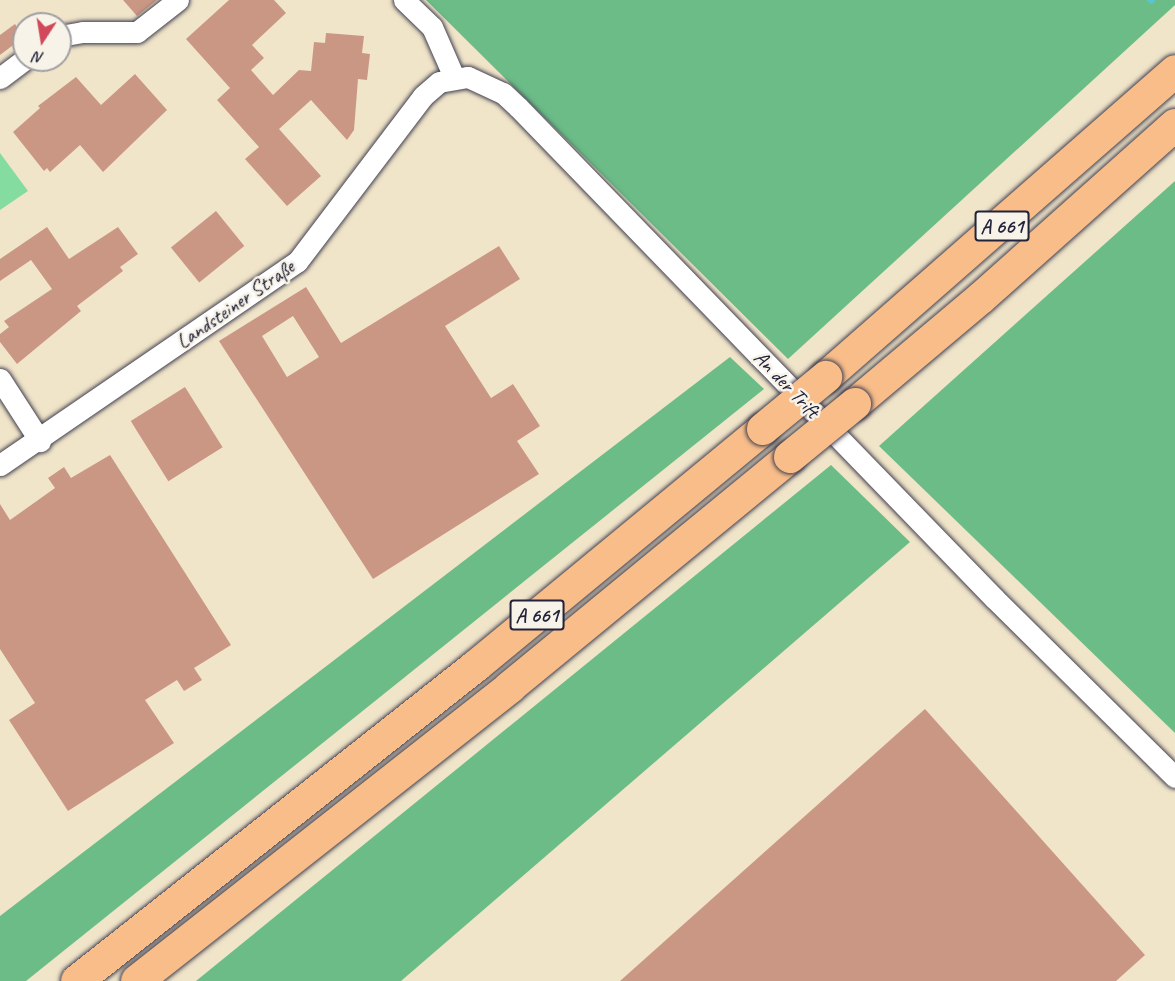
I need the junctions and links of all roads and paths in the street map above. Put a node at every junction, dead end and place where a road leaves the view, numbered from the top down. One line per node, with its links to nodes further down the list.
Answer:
1 (178, 0): 3 (street)
2 (404, 0): 5 (street)
3 (72, 34)
4 (1175, 71): 11 (highway, A 661, bridge)
5 (454, 77): 8 (street, Landsteiner Straße); 10 (street, An der Trift)
6 (1175, 125): 12 (highway, A 661, bridge)
7 (0, 380): 8 (street)
8 (40, 441): 9 (street, Landsteiner Straße)
9 (0, 465)
10 (1175, 777)
11 (76, 981)
12 (137, 981)

